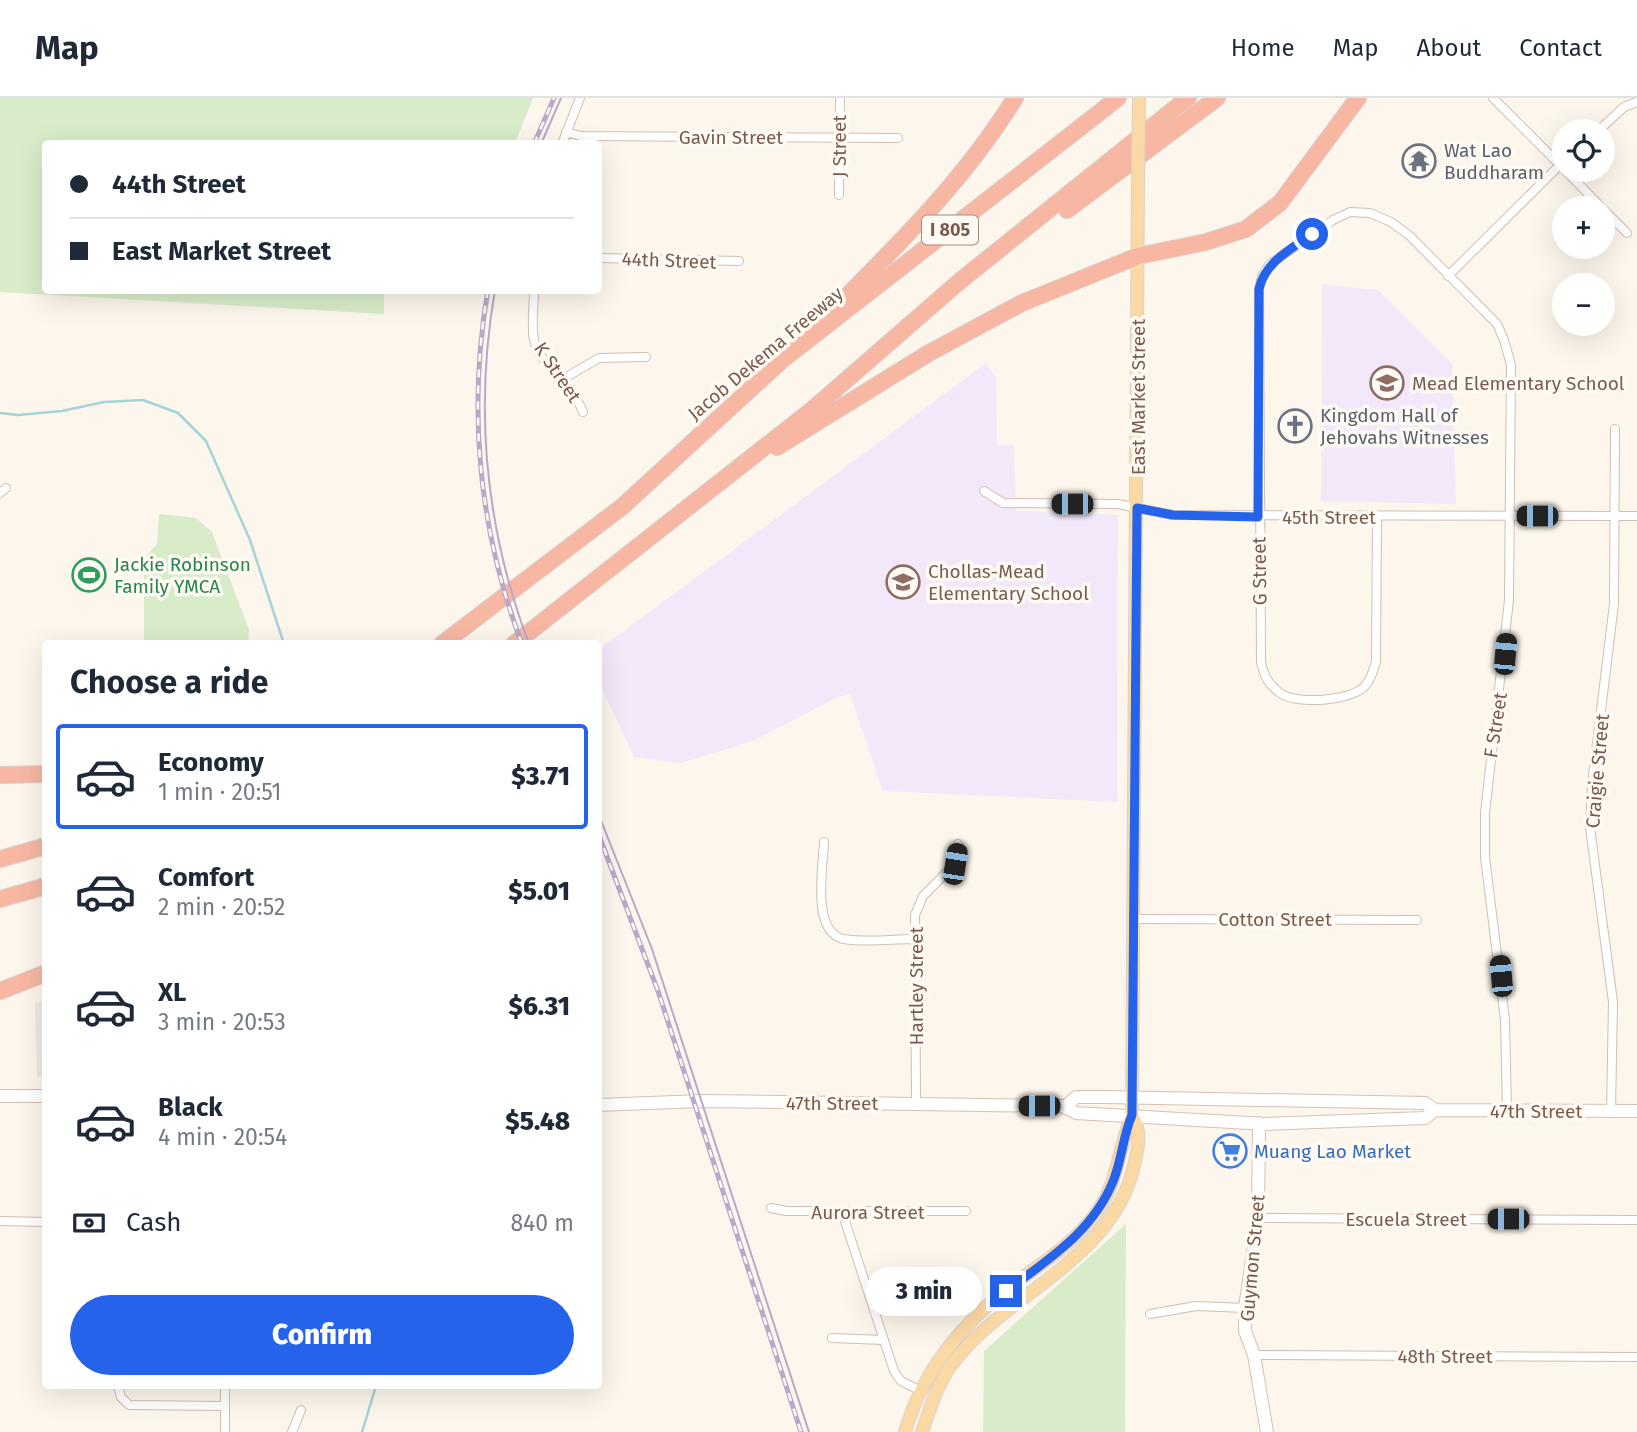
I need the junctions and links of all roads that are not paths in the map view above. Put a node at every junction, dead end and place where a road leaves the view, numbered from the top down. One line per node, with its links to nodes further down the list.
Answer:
1 (580, 98): 12 (street)
2 (840, 98): 13 (street, J Street)
3 (1014, 98): 30 (highway)
4 (1118, 98): 30 (highway, Jacob Dekema Freeway / I 805)
5 (1139, 98): 23 (main road, East Market Street, bridge)
6 (1188, 98): 27 (highway, I 805)
7 (1217, 98): 27 (highway)
8 (1357, 98): 23 (highway)
9 (1493, 98): 16 (street)
10 (1637, 102): 11 (street)
11 (1611, 119)
12 (566, 132): 13 (street, Gavin Street); 15 (street)
13 (839, 138): 14 (street, Gavin Street); 19 (street, J Street)
14 (898, 138)
15 (563, 140)
16 (1552, 155)
17 (1552, 177): 26 (street)
18 (1579, 182): 20 (street)
19 (839, 195)
20 (1591, 196)
21 (1615, 221): 22 (street)
22 (1627, 233)
23 (1138, 256): 35 (highway); 36 (main road, East Market Street)
24 (602, 258): 25 (street, 44th Street)
25 (739, 261)
26 (1448, 276): 37 (street, F Street); 40 (street, G Street)
27 (960, 281): 35 (highway, I 805)
28 (534, 294): 31 (street, K Street)
29 (646, 357): 31 (street)
30 (781, 361): 42 (highway, Jacob Dekema Freeway / I 805)
31 (563, 379): 32 (street, K Street)
32 (583, 412)
33 (1615, 429): 38 (street, Craigie Street)
34 (984, 491): 36 (street, 45th Street)
35 (706, 492): 45 (highway, I 805)
36 (1137, 508): 40 (street, 45th Street); 54 (main road, East Market Street)
37 (1510, 516): 38 (street, 45th Street); 41 (street, 45th Street); 66 (street, F Street)
38 (1616, 516): 39 (street, 45th Street); 67 (street, Craigie Street)
39 (1637, 516)
40 (1258, 517): 41 (street, 45th Street); 41 (street, G Street)
41 (1377, 517)
42 (460, 632): 43 (highway); 44 (highway, Jacob Dekema Freeway / I 805)
43 (442, 640)
44 (448, 640)
45 (519, 640)
46 (42, 774): 47 (highway)
47 (0, 775)
48 (824, 842): 56 (street)
49 (958, 844): 56 (street, Hartley Street)
50 (42, 847): 51 (highway)
51 (0, 859)
52 (42, 887): 53 (highway)
53 (0, 899)
54 (1133, 919): 55 (street, Cotton Street); 61 (main road, East Market Street)
55 (1417, 920)
56 (915, 939): 62 (street, Hartley Street)
57 (42, 975): 58 (highway)
58 (0, 991)
59 (0, 1096): 60 (main road)
60 (42, 1096)
61 (1132, 1097): 64 (main road, 47th Street); 65 (main road, 47th Street); 69 (main road, East Market Street)
62 (916, 1102): 63 (main road, 47th Street); 64 (main road, 47th Street)
63 (602, 1105)
64 (1066, 1106): 69 (main road, 47th Street)
65 (1435, 1110): 66 (main road, 47th Street); 70 (main road, 47th Street)
66 (1507, 1111): 67 (main road, 47th Street)
67 (1611, 1111): 68 (main road, 47th Street)
68 (1637, 1111)
69 (1132, 1115): 70 (main road, 47th Street); 86 (main road, East Market Street); 93 (main road, East Market Street)
70 (1259, 1123): 74 (main road, Guymon Street)
71 (771, 1208): 72 (street, Aurora Street)
72 (842, 1212): 73 (street, Aurora Street); 81 (street)
73 (966, 1212)
74 (1258, 1218): 75 (street, Escuela Street); 78 (main road, Guymon Street)
75 (1637, 1220)
76 (0, 1221): 77 (street)
77 (42, 1222)
78 (1245, 1308): 79 (street); 82 (main road, Guymon Street)
79 (1150, 1314)
80 (832, 1338): 81 (street)
81 (884, 1340): 86 (street)
82 (1254, 1355): 83 (street, 48th Street); 94 (main road, Guymon Street)
83 (1637, 1357)
84 (119, 1389): 87 (street)
85 (225, 1389): 87 (street)
86 (921, 1391): 91 (main road, East Market Street); 92 (main road)
87 (225, 1406): 89 (street)
88 (301, 1410): 90 (street)
89 (225, 1432)
90 (292, 1432)
91 (905, 1432)
92 (913, 1432)
93 (922, 1432)
94 (1266, 1432)

